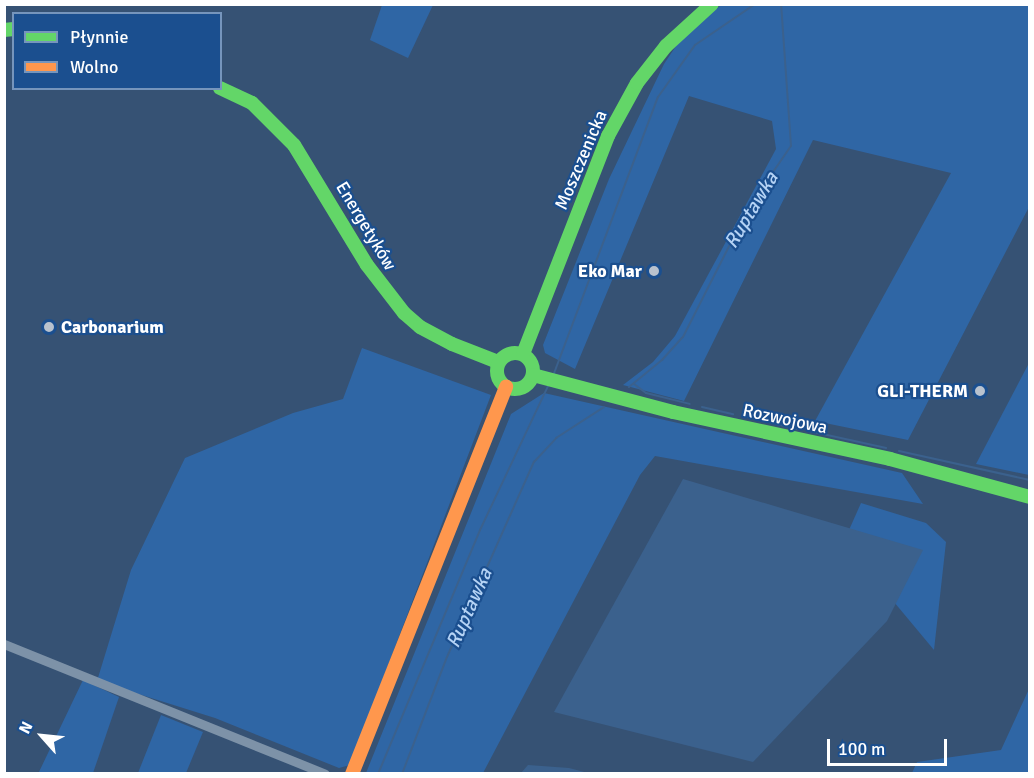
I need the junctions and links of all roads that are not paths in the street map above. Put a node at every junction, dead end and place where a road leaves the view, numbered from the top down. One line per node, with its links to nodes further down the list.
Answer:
1 (712, 4): 3 (street, Moszczenicka)
2 (222, 89): 4 (street, Energetyków)
3 (523, 354): 4 (street); 5 (street)
4 (498, 362): 6 (street)
5 (544, 378): 6 (street); 7 (street, Rozwojowa)
6 (506, 387): 10 (street)
7 (1029, 497)
8 (4, 644): 9 (street)
9 (325, 774)
10 (352, 774)

